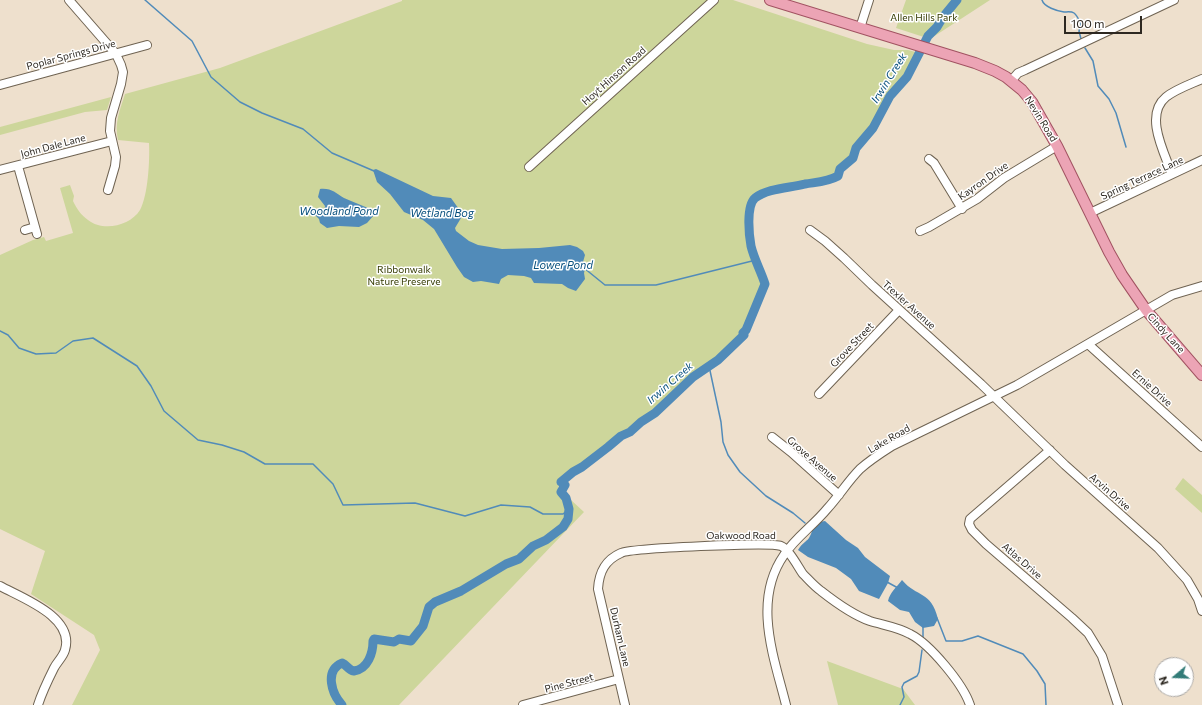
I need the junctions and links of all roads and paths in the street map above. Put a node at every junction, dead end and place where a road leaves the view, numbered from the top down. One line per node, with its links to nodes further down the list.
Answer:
1 (69, 0): 8 (street)
2 (714, 0): 17 (street, Hoyt Hinson Road)
3 (770, 0): 6 (main road, Nevin Road)
4 (869, 0): 6 (street)
5 (1174, 0): 10 (street)
6 (860, 28): 10 (main road, Nevin Road)
7 (147, 45): 8 (street, Poplar Springs Drive)
8 (116, 54): 11 (street, Poplar Springs Drive); 12 (street)
9 (1202, 79): 19 (street)
10 (1011, 81): 13 (main road, Nevin Road)
11 (0, 85)
12 (112, 141): 16 (street, John Dale Lane); 20 (street)
13 (1057, 146): 21 (street, Kayron Drive); 22 (main road, Nevin Road)
14 (929, 159): 21 (street)
15 (1202, 160): 19 (street, Spring Terrace Lane)
16 (18, 166): 18 (street, John Dale Lane); 23 (street)
17 (528, 167)
18 (0, 170)
19 (1172, 174): 22 (street, Spring Terrace Lane)
20 (108, 190)
21 (962, 209): 25 (street, Kayron Drive)
22 (1090, 213): 28 (main road, Nevin Road)
23 (26, 230)
24 (810, 230): 27 (street, Trexler Avenue)
25 (920, 231)
26 (1202, 286): 28 (street)
27 (899, 310): 33 (street, Grove Street); 34 (street, Trexler Avenue)
28 (1146, 310): 29 (street, Lake Road); 30 (main road, Cindy Lane)
29 (1088, 344): 34 (street, Lake Road); 36 (street, Ernie Drive)
30 (1187, 356): 31 (main road, Cindy Lane); 32 (main road, Cindy Lane)
31 (1202, 367)
32 (1202, 374)
33 (819, 394)
34 (994, 397): 37 (street, Arvin Drive); 38 (street, Lake Road)
35 (772, 437): 38 (street, Grove Avenue)
36 (1202, 447)
37 (1050, 450): 42 (street, Arvin Drive); 49 (street, Atlas Drive)
38 (839, 495): 39 (street, Lake Road)
39 (787, 551): 40 (street, Oakwood Road); 47 (street, Lake Road); 48 (street, Oakwood Road)
40 (600, 574): 43 (street, Durham Lane)
41 (0, 586): 44 (street)
42 (1202, 611)
43 (619, 679): 45 (street, Pine Street); 46 (street, Durham Lane)
44 (38, 705)
45 (523, 705)
46 (625, 705)
47 (786, 705)
48 (970, 705)
49 (1118, 705)

